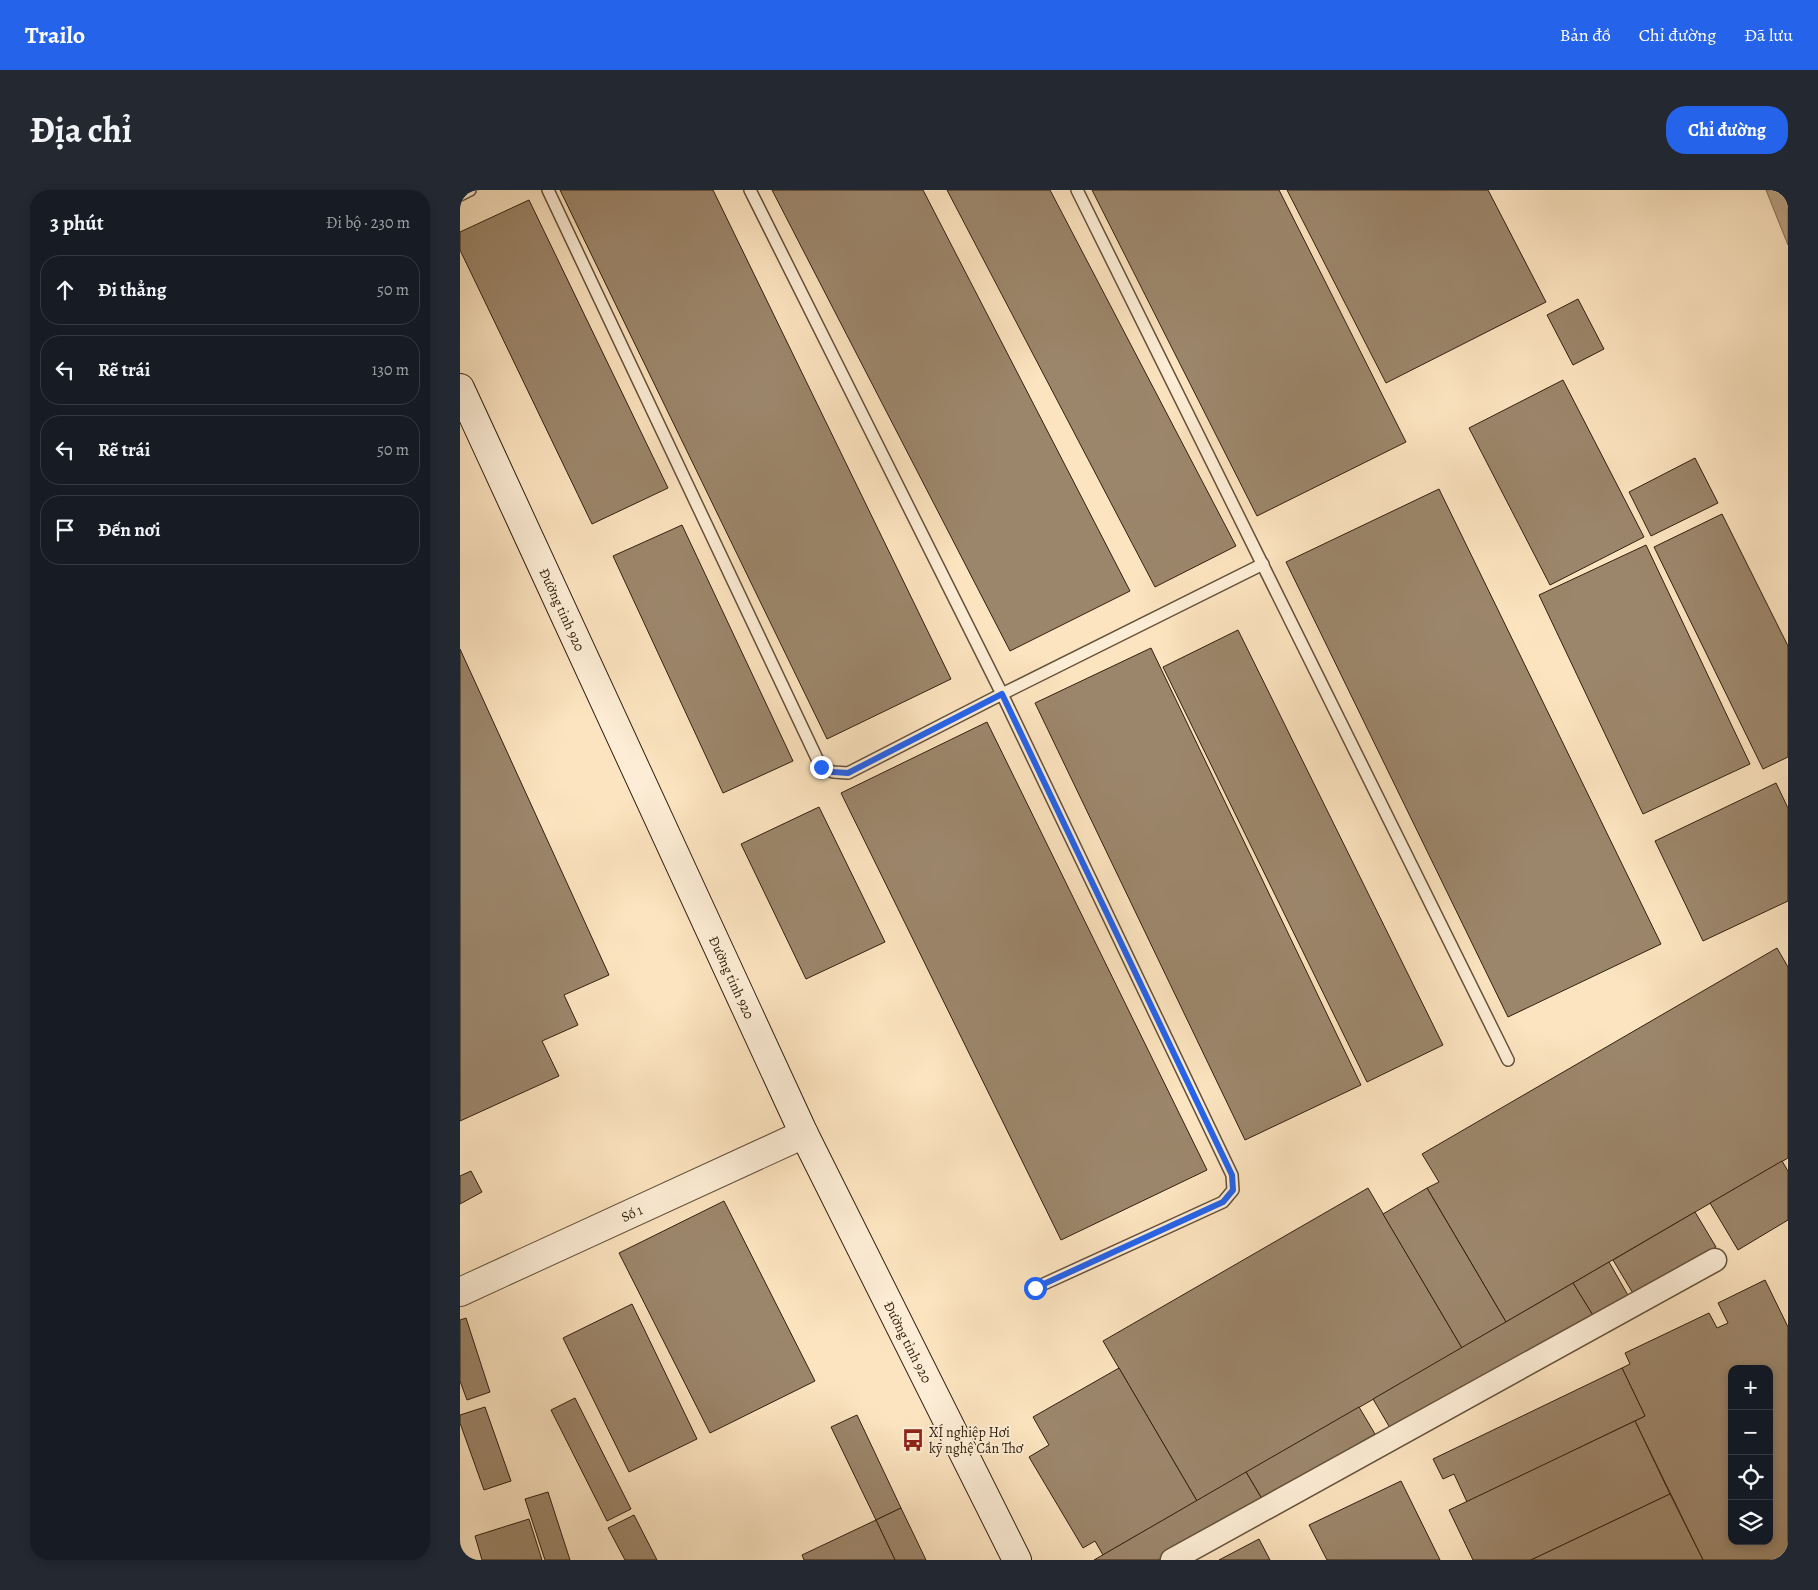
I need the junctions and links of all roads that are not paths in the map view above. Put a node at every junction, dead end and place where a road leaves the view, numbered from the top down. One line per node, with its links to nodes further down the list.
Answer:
1 (470, 190): 5 (lane)
2 (548, 190): 8 (lane)
3 (750, 190): 8 (lane)
4 (1077, 190): 7 (lane)
5 (460, 195)
6 (460, 388): 10 (main road, Đường tỉnh 920)
7 (1263, 564): 8 (lane); 9 (lane)
8 (1002, 694): 12 (lane)
9 (1508, 1060)
10 (804, 1134): 13 (main road, Số 1); 14 (main road, Đường tỉnh 920)
11 (1715, 1260): 15 (street)
12 (1035, 1288)
13 (460, 1292)
14 (1017, 1560)
15 (1172, 1560)

